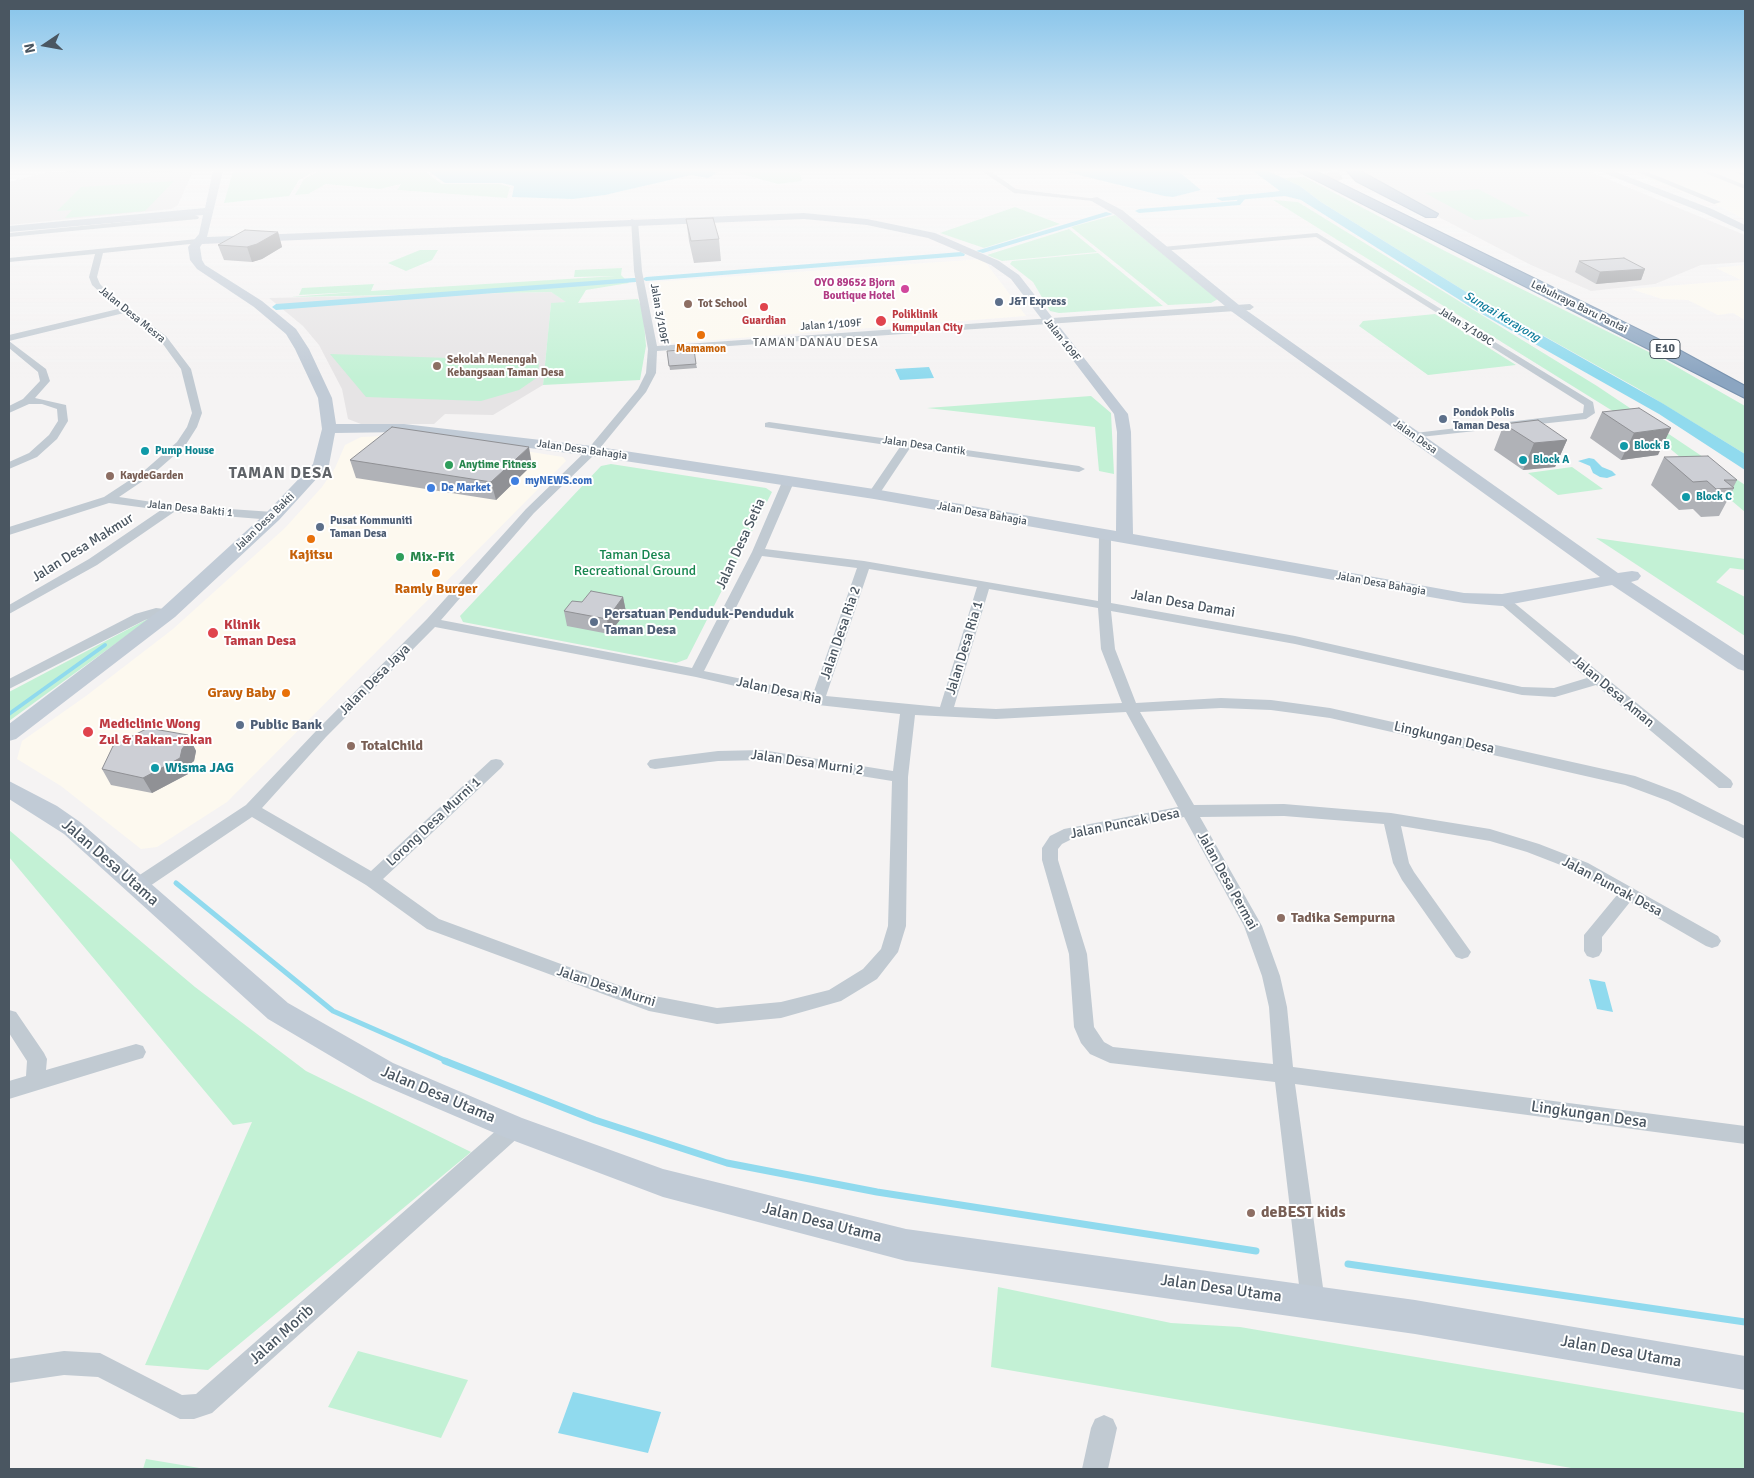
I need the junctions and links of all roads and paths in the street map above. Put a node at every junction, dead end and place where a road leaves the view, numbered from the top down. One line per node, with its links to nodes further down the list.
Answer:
1 (214, 240): 9 (street, Jalan 109F)
2 (636, 240): 20 (street, Jalan 3/109F)
3 (944, 240): 17 (street, Jalan 109F)
4 (1156, 240): 10 (street, Jalan Desa)
5 (1255, 240): 10 (street, Jalan 3/109C)
6 (1327, 240): 27 (street, Jalan 3/109C)
7 (1443, 240): 22 (highway, Lebuhraya Baru Pantai / E10)
8 (1460, 240): 14 (highway, Lebuhraya Baru Pantai / E10)
9 (197, 241): 12 (street); 26 (street, Jalan Desa Bakti)
10 (1167, 248): 15 (street, Jalan Desa)
11 (1496, 249): 14 (highway)
12 (100, 250): 13 (street); 16 (street, Jalan Desa Mesra)
13 (9, 260)
14 (1564, 291): 21 (highway, Lebuhraya Baru Pantai / E10)
15 (1242, 307): 17 (street, Jalan 1/109F); 27 (street, Jalan Desa)
16 (126, 310): 18 (street); 34 (street, Jalan Desa Mesra)
17 (1046, 320): 20 (street, Jalan 1/109F); 39 (street, Jalan 109F)
18 (9, 338)
19 (9, 344): 23 (street)
20 (653, 349): 29 (street, Jalan 3/109F)
21 (1745, 384)
22 (1745, 392)
23 (27, 401): 24 (street); 30 (street)
24 (9, 410)
25 (769, 425): 28 (street, Jalan Desa Cantik)
26 (328, 429): 29 (street, Jalan Desa Bahagia); 36 (street, Jalan Desa Bakti)
27 (1422, 436): 42 (street, Jalan Desa)
28 (907, 444): 31 (street, Jalan Desa Cantik); 33 (street)
29 (592, 451): 32 (street, Jalan Desa Bahagia); 48 (street, Jalan Desa Jaya)
30 (9, 466)
31 (1079, 469)
32 (788, 482): 33 (street, Jalan Desa Bahagia); 40 (street, Jalan Desa Setia)
33 (874, 494): 38 (street, Jalan Desa Bahagia)
34 (108, 499): 35 (street, Jalan Desa Bakti 1); 37 (street, Jalan Desa Mesra)
35 (172, 508): 36 (street, Jalan Desa Bakti 1); 46 (street, Jalan Desa Makmur)
36 (273, 516): 47 (street, Jalan Desa Bakti)
37 (9, 531)
38 (1105, 536): 39 (street, Jalan Desa Bahagia); 45 (street, Jalan Desa Permai)
39 (1124, 539): 44 (street, Jalan Desa Bahagia)
40 (758, 552): 41 (street, Jalan Desa Damai); 51 (street, Jalan Desa Setia)
41 (864, 565): 43 (street, Jalan Desa Damai); 54 (street, Jalan Desa Ria 2)
42 (1623, 578): 44 (street, Jalan Desa Bahagia); 49 (street, Jalan Desa); 50 (street, Jalan Desa)
43 (984, 584): 45 (street, Jalan Desa Damai); 57 (street, Jalan Desa Ria 1)
44 (1502, 600): 52 (street, Jalan Desa Aman)
45 (1104, 606): 52 (street, Jalan Desa Damai); 55 (street, Jalan Desa Permai)
46 (9, 610)
47 (168, 613): 53 (street); 58 (street, Jalan Desa Bakti)
48 (432, 622): 51 (street, Jalan Desa Ria); 64 (street, Jalan Desa Jaya)
49 (1745, 649)
50 (1745, 665)
51 (696, 673): 54 (street, Jalan Desa Ria)
52 (1598, 679): 62 (street, Jalan Desa Aman)
53 (9, 685)
54 (818, 700): 56 (street, Jalan Desa Ria)
55 (1130, 706): 57 (street, Jalan Desa Ria); 65 (street, Jalan Desa Permai); 67 (street, Lingkungan Desa)
56 (908, 710): 57 (street, Jalan Desa Ria); 61 (street, Jalan Desa Murni)
57 (946, 712)
58 (9, 734)
59 (496, 764): 68 (street, Lorong Desa Murni 1)
60 (655, 764): 61 (street, Jalan Desa Murni 2)
61 (900, 777): 68 (street, Jalan Desa Murni)
62 (1725, 784)
63 (9, 789): 69 (street, Jalan Desa Utama)
64 (252, 809): 68 (street, Jalan Desa Murni); 69 (street, Jalan Desa Jaya)
65 (1188, 811): 66 (street, Jalan Puncak Desa); 76 (street, Jalan Desa Permai); 76 (street, Jalan Puncak Desa)
66 (1391, 819): 70 (street, Jalan Puncak Desa); 73 (street)
67 (1745, 834)
68 (372, 880)
69 (138, 886): 79 (street, Jalan Desa Utama)
70 (1628, 893): 71 (street, Jalan Puncak Desa); 72 (street)
71 (1712, 941)
72 (1593, 951)
73 (1462, 952)
74 (9, 1018): 77 (street)
75 (136, 1052): 77 (street)
76 (1284, 1074): 80 (street, Lingkungan Desa); 81 (street, Jalan Desa Permai)
77 (36, 1082): 78 (street)
78 (9, 1090)
79 (514, 1128): 81 (street, Jalan Desa Utama); 82 (street, Jalan Morib)
80 (1745, 1135)
81 (1313, 1302): 83 (street, Jalan Desa Utama)
82 (9, 1370)
83 (1745, 1373)
84 (1104, 1428): 85 (street)
85 (1095, 1469)

